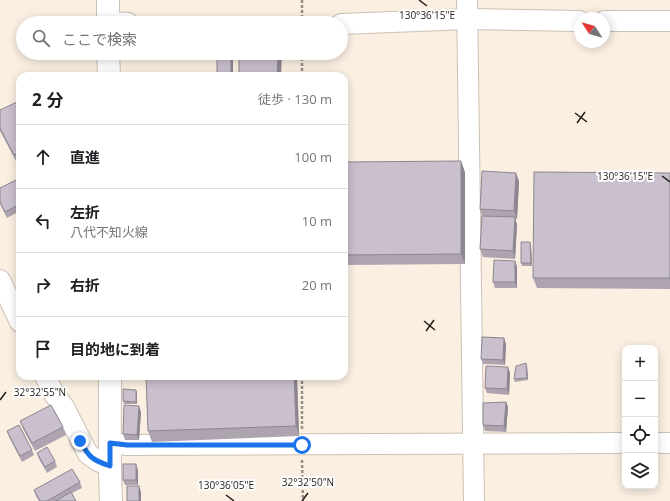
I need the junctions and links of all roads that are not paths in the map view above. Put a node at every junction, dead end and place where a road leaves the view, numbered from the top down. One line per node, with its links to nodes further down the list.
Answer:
1 (108, 0): 3 (main road)
2 (467, 0): 4 (street)
3 (108, 16)
4 (468, 20): 5 (street); 8 (street); 15 (street)
5 (574, 21)
6 (610, 21): 7 (street)
7 (670, 22)
8 (348, 24)
9 (108, 60): 10 (main road)
10 (109, 72)
11 (0, 280): 12 (street)
12 (16, 314)
13 (47, 380): 20 (street)
14 (110, 380): 16 (main road)
15 (473, 442): 16 (street); 17 (street); 22 (street)
16 (110, 443): 20 (main road)
17 (622, 443)
18 (658, 443): 19 (street)
19 (670, 443)
20 (110, 466): 21 (main road)
21 (111, 501)
22 (474, 501)

